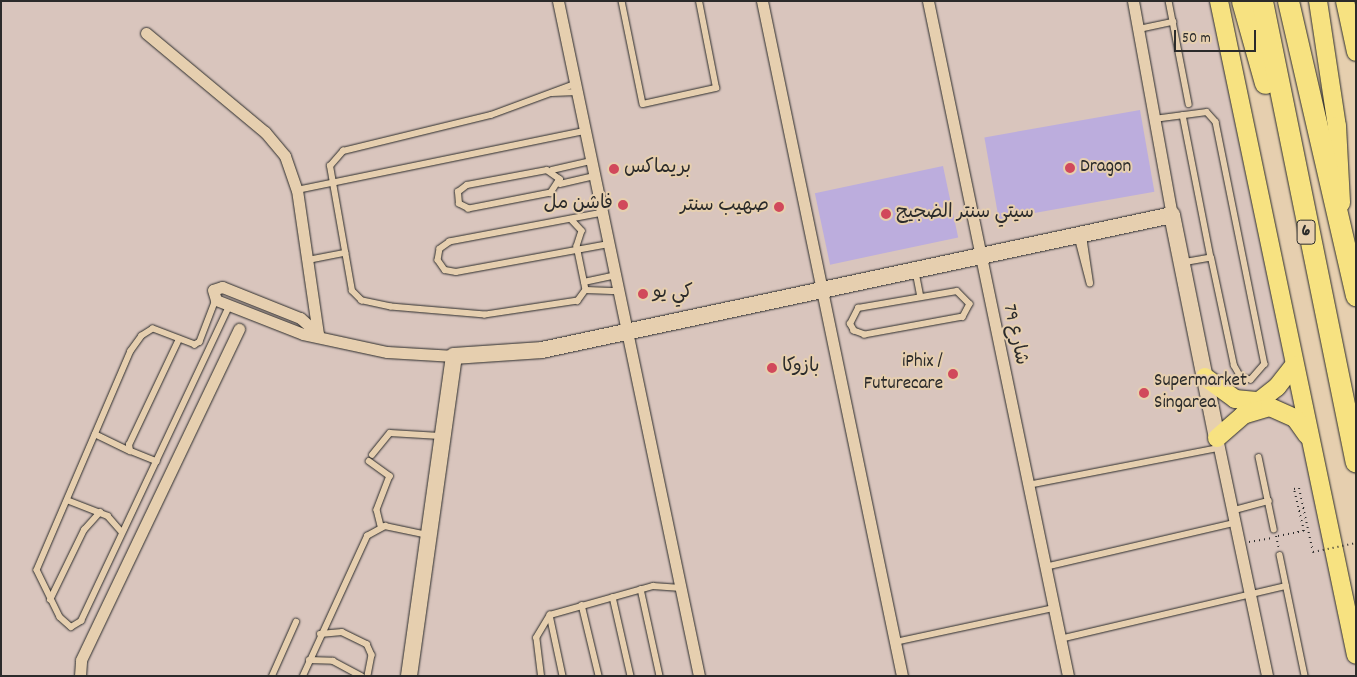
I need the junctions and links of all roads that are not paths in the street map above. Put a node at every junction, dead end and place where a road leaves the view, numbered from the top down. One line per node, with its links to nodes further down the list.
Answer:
1 (558, 1): 18 (street)
2 (622, 1): 3 (lane)
3 (699, 1)
4 (762, 1): 46 (street)
5 (928, 1): 40 (street, شارع 79)
6 (1133, 1): 15 (street)
7 (1169, 1): 14 (lane)
8 (1219, 1): 57 (main road)
9 (1242, 1): 24 (highway)
10 (1262, 1): 24 (highway, 6)
11 (1288, 1): 34 (highway, 6)
12 (1318, 1): 34 (main road)
13 (1345, 1): 17 (main road)
14 (1173, 22): 15 (lane); 19 (lane)
15 (1139, 29): 21 (street)
16 (146, 33): 29 (street)
17 (1356, 52)
18 (576, 88): 22 (street); 27 (lane)
19 (1189, 104)
20 (1182, 116): 21 (lane); 38 (lane); 38 (lane)
21 (1154, 119): 31 (street)
22 (585, 131): 23 (street); 27 (lane)
23 (591, 161): 25 (lane); 26 (street)
24 (1292, 168): 67 (highway, 6)
25 (551, 170): 28 (lane); 28 (lane)
26 (595, 176): 28 (lane); 30 (street)
27 (333, 182): 29 (lane); 37 (lane)
28 (560, 184)
29 (297, 190): 39 (street)
30 (602, 213): 32 (lane); 35 (street)
31 (1172, 215): 33 (street); 41 (street)
32 (571, 219): 36 (lane); 36 (lane)
33 (1080, 236): 33 (lane); 40 (street)
34 (1343, 238): 48 (highway, 6)
35 (609, 244): 36 (lane); 43 (street)
36 (577, 246): 44 (lane)
37 (345, 253): 39 (lane); 45 (lane)
38 (1211, 258): 41 (lane)
39 (308, 260): 54 (street)
40 (980, 260): 42 (street); 69 (street, شارع 79)
41 (1181, 264): 58 (street)
42 (916, 272): 46 (street); 49 (lane)
43 (616, 275): 44 (lane); 47 (street)
44 (584, 282): 45 (lane)
45 (586, 290): 47 (lane)
46 (822, 290): 53 (street); 93 (street)
47 (619, 291): 53 (street)
48 (1356, 295)
49 (921, 297): 49 (lane)
50 (216, 300): 51 (street); 54 (street); 55 (lane)
51 (230, 305): 54 (street); 68 (lane)
52 (239, 329): 96 (street)
53 (628, 331): 56 (street); 82 (street)
54 (318, 334): 56 (street)
55 (179, 339): 59 (lane); 63 (lane)
56 (454, 356): 60 (street)
57 (1294, 365): 58 (main road); 62 (main road)
58 (1205, 377): 61 (street)
59 (95, 434): 63 (lane); 70 (lane)
60 (442, 436): 64 (lane); 78 (street)
61 (1217, 443): 62 (main road); 69 (lane); 72 (street)
62 (1311, 444): 94 (main road)
63 (130, 452): 68 (lane)
64 (372, 455)
65 (1259, 456): 71 (lane)
66 (369, 461): 75 (lane)
67 (1356, 461)
68 (157, 462): 77 (lane)
69 (1028, 485): 80 (street, شارع 79)
70 (67, 500): 73 (lane); 86 (lane)
71 (1268, 501): 72 (lane); 76 (lane)
72 (1231, 511): 74 (street)
73 (100, 512): 77 (lane); 86 (lane)
74 (1234, 523): 80 (lane); 84 (street)
75 (381, 526): 78 (lane); 91 (lane)
76 (1274, 529)
77 (122, 532): 86 (lane)
78 (428, 535): 101 (street)
79 (1280, 555): 81 (lane)
80 (1045, 567): 88 (street, شارع 79)
81 (1286, 586): 84 (lane); 111 (lane)
82 (681, 588): 83 (lane); 107 (street)
83 (641, 589): 85 (lane); 106 (lane)
84 (1249, 595): 92 (lane); 110 (street)
85 (613, 597): 87 (lane); 105 (lane)
86 (50, 600)
87 (582, 605): 89 (lane); 104 (lane)
88 (1053, 608): 92 (street, شارع 79); 93 (lane)
89 (550, 615): 102 (lane); 103 (lane)
90 (296, 622): 97 (lane)
91 (320, 634): 95 (lane); 100 (lane)
92 (1060, 639): 109 (street, شارع 79)
93 (895, 642): 108 (street)
94 (1356, 655)
95 (309, 660): 98 (lane); 99 (lane)
96 (80, 676)
97 (272, 676)
98 (302, 676)
99 (361, 676)
100 (368, 676)
101 (409, 676)
102 (541, 676)
103 (563, 676)
104 (599, 676)
105 (631, 676)
106 (660, 676)
107 (699, 676)
108 (902, 676)
109 (1068, 676)
110 (1267, 676)
111 (1305, 676)

